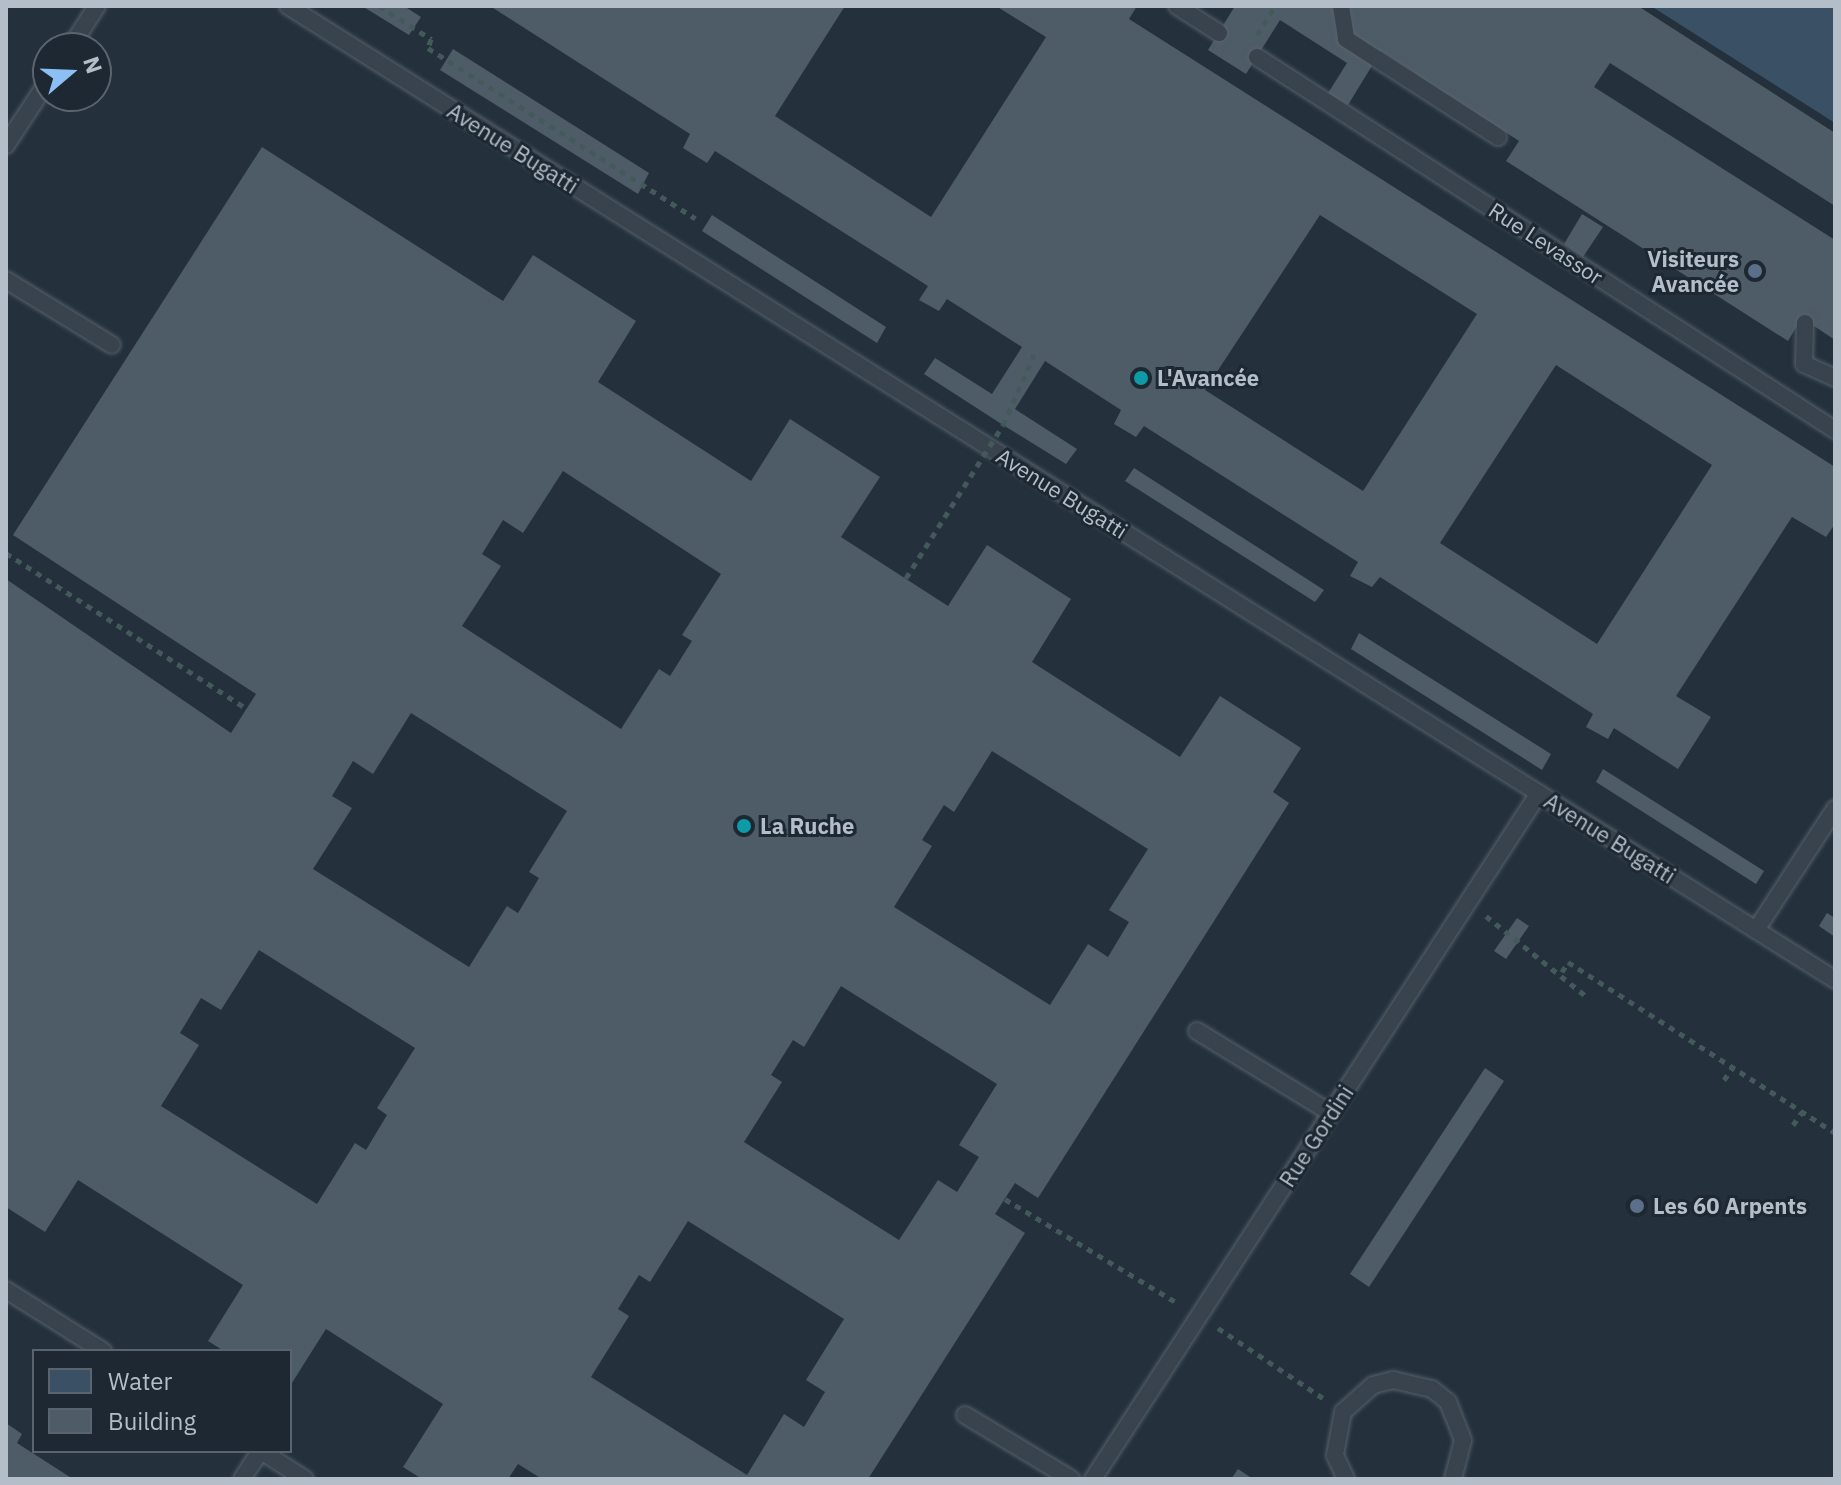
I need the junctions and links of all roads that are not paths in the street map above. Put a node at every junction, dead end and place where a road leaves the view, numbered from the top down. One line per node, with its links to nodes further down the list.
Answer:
1 (97, 6): 5 (lane)
2 (288, 6): 16 (lane, Avenue Bugatti)
3 (1177, 6): 6 (lane)
4 (1341, 6): 9 (lane)
5 (80, 32)
6 (1219, 33)
7 (1257, 57): 15 (lane, Rue Levassor)
8 (32, 105): 10 (lane)
9 (1498, 137)
10 (6, 145)
11 (6, 280): 13 (lane)
12 (1805, 323): 14 (lane)
13 (112, 345)
14 (1835, 378)
15 (1835, 430)
16 (1539, 793): 18 (lane, Avenue Bugatti); 21 (lane, Rue Gordini)
17 (1835, 809): 18 (lane)
18 (1756, 930): 19 (lane, Avenue Bugatti)
19 (1835, 980)
20 (1197, 1031): 21 (lane)
21 (1331, 1113): 30 (lane, Rue Gordini)
22 (6, 1290): 23 (lane)
23 (100, 1349)
24 (965, 1415): 29 (lane)
25 (260, 1453): 27 (lane)
26 (264, 1453): 28 (lane)
27 (242, 1479)
28 (305, 1479)
29 (1071, 1479)
30 (1093, 1479)
31 (1346, 1479): 32 (lane)
32 (1453, 1479)

